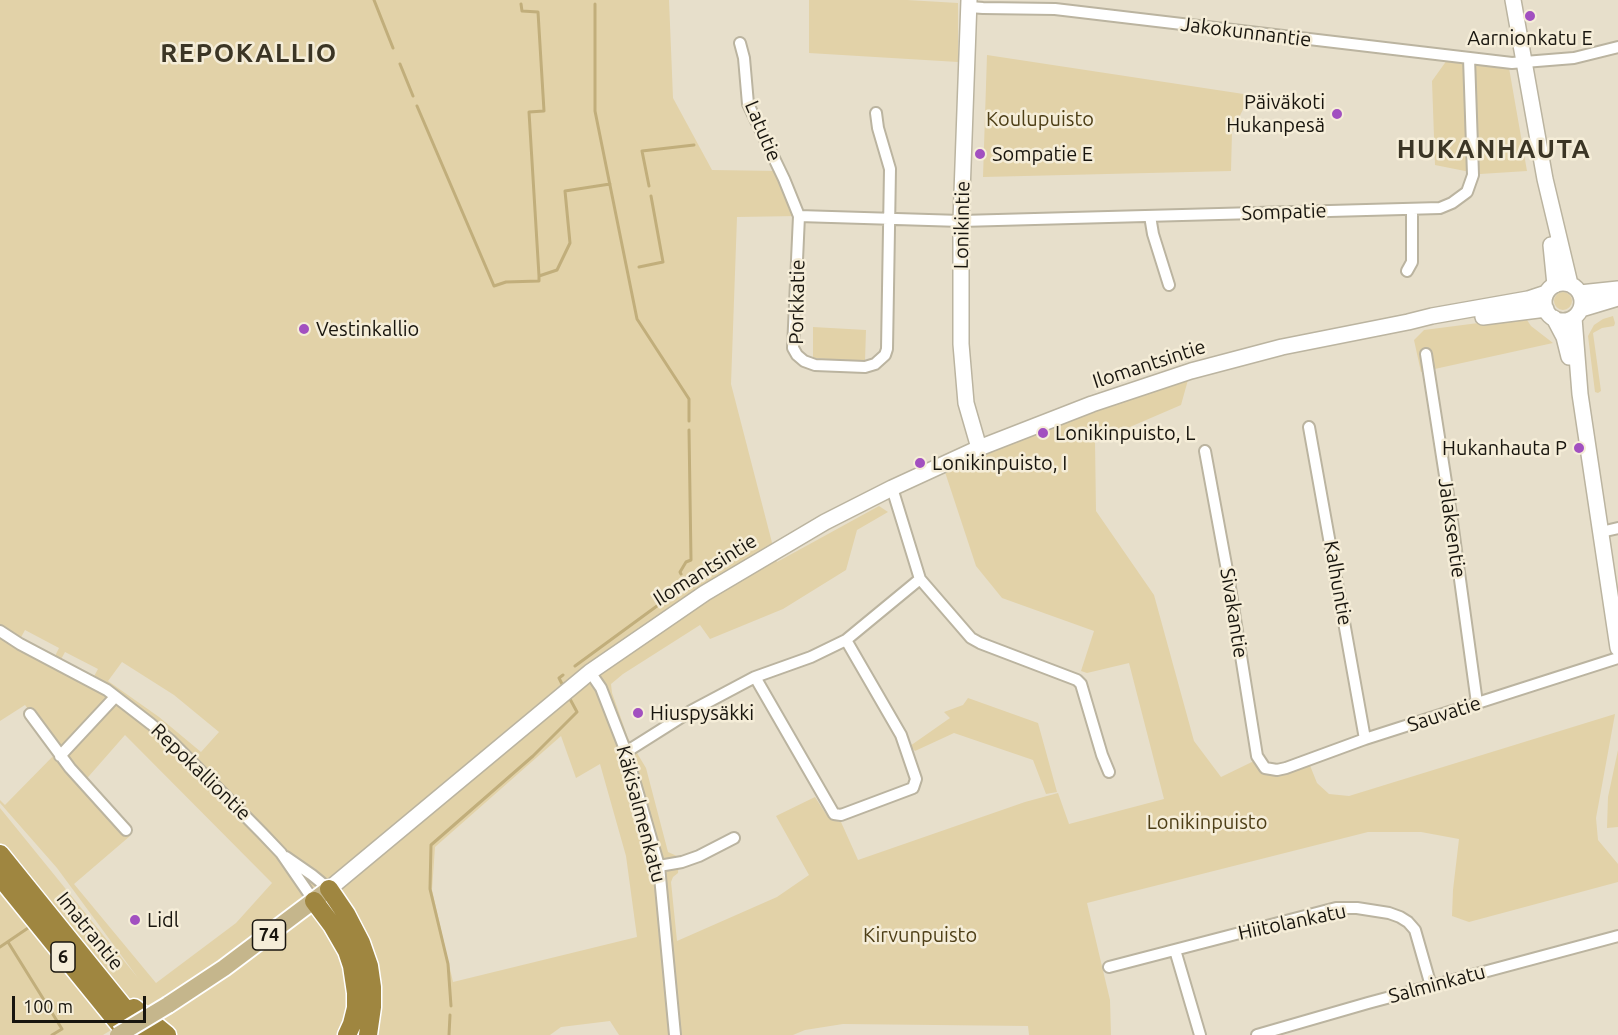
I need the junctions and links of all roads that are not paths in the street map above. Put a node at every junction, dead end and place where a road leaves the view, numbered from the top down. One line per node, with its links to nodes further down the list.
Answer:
1 (1512, 0): 7 (main road)
2 (969, 3): 3 (street, Jakokunnantie); 13 (main road, Lonikintie)
3 (1055, 5): 6 (street, Jakokunnantie)
4 (740, 43): 10 (street, Latutie)
5 (1618, 47): 7 (street, Jakokunnantie)
6 (1469, 58): 7 (street, Jakokunnantie); 9 (street, Sompatie)
7 (1524, 63): 17 (main road)
8 (876, 113): 12 (street)
9 (1412, 209): 11 (street, Sompatie); 14 (street)
10 (799, 216): 12 (street); 12 (street, Porkkatie)
11 (1150, 216): 13 (street, Sompatie); 15 (street)
12 (890, 219): 13 (street)
13 (961, 221): 23 (main road, Lonikintie)
14 (1407, 271)
15 (1169, 285)
16 (1618, 289): 17 (main road)
17 (1558, 297): 19 (main road); 19 (main road); 21 (main road); 23 (main road, Ilomantsintie)
18 (1618, 298): 19 (main road)
19 (1577, 313): 21 (main road)
20 (1426, 354): 36 (street, Jalaksentie)
21 (1580, 394): 27 (main road)
22 (1309, 427): 38 (street, Kalhuntie)
23 (979, 448): 25 (main road, Ilomantsintie)
24 (1205, 451): 41 (street, Sivakantie)
25 (892, 488): 28 (street); 33 (main road, Ilomantsintie)
26 (1618, 528): 27 (street)
27 (1601, 532): 31 (main road)
28 (920, 579): 30 (street); 42 (street)
29 (0, 631): 35 (street, Repokalliontie)
30 (846, 640): 34 (street); 34 (street)
31 (1618, 648)
32 (1618, 657): 36 (street, Sauvatie)
33 (590, 672): 39 (street, Käkisalmenkatu); 49 (main road, Ilomantsintie)
34 (755, 677): 39 (street)
35 (116, 697): 40 (street); 46 (street, Repokalliontie)
36 (1477, 703): 38 (street, Sauvatie)
37 (30, 714): 40 (street)
38 (1365, 739): 41 (street, Sauvatie)
39 (626, 752): 47 (street, Käkisalmenkatu)
40 (60, 756): 43 (street)
41 (1270, 770)
42 (1109, 772)
43 (126, 830)
44 (734, 838): 47 (street)
45 (0, 854): 55 (highway, Imatrantie / 6)
46 (281, 854): 49 (street, Repokalliontie); 50 (street, Repokalliontie)
47 (659, 866): 62 (street, Käkisalmenkatu)
48 (0, 877): 57 (highway, Imatrantie / 6)
49 (330, 889): 50 (main road, Ilomantsintie / 74); 61 (highway)
50 (314, 901): 56 (main road, Ilomantsintie / 74, bridge); 60 (highway)
51 (1618, 936): 54 (street, Salminkatu)
52 (1175, 950): 53 (street, Hiitolankatu); 54 (street, Hiitolankatu); 63 (street)
53 (1109, 967)
54 (1431, 986): 64 (street, Salminkatu)
55 (106, 987): 58 (highway, Imatrantie / 6); 59 (highway)
56 (118, 1035)
57 (128, 1035)
58 (146, 1035)
59 (167, 1035)
60 (347, 1035)
61 (368, 1035)
62 (675, 1035)
63 (1200, 1035)
64 (1257, 1035)

